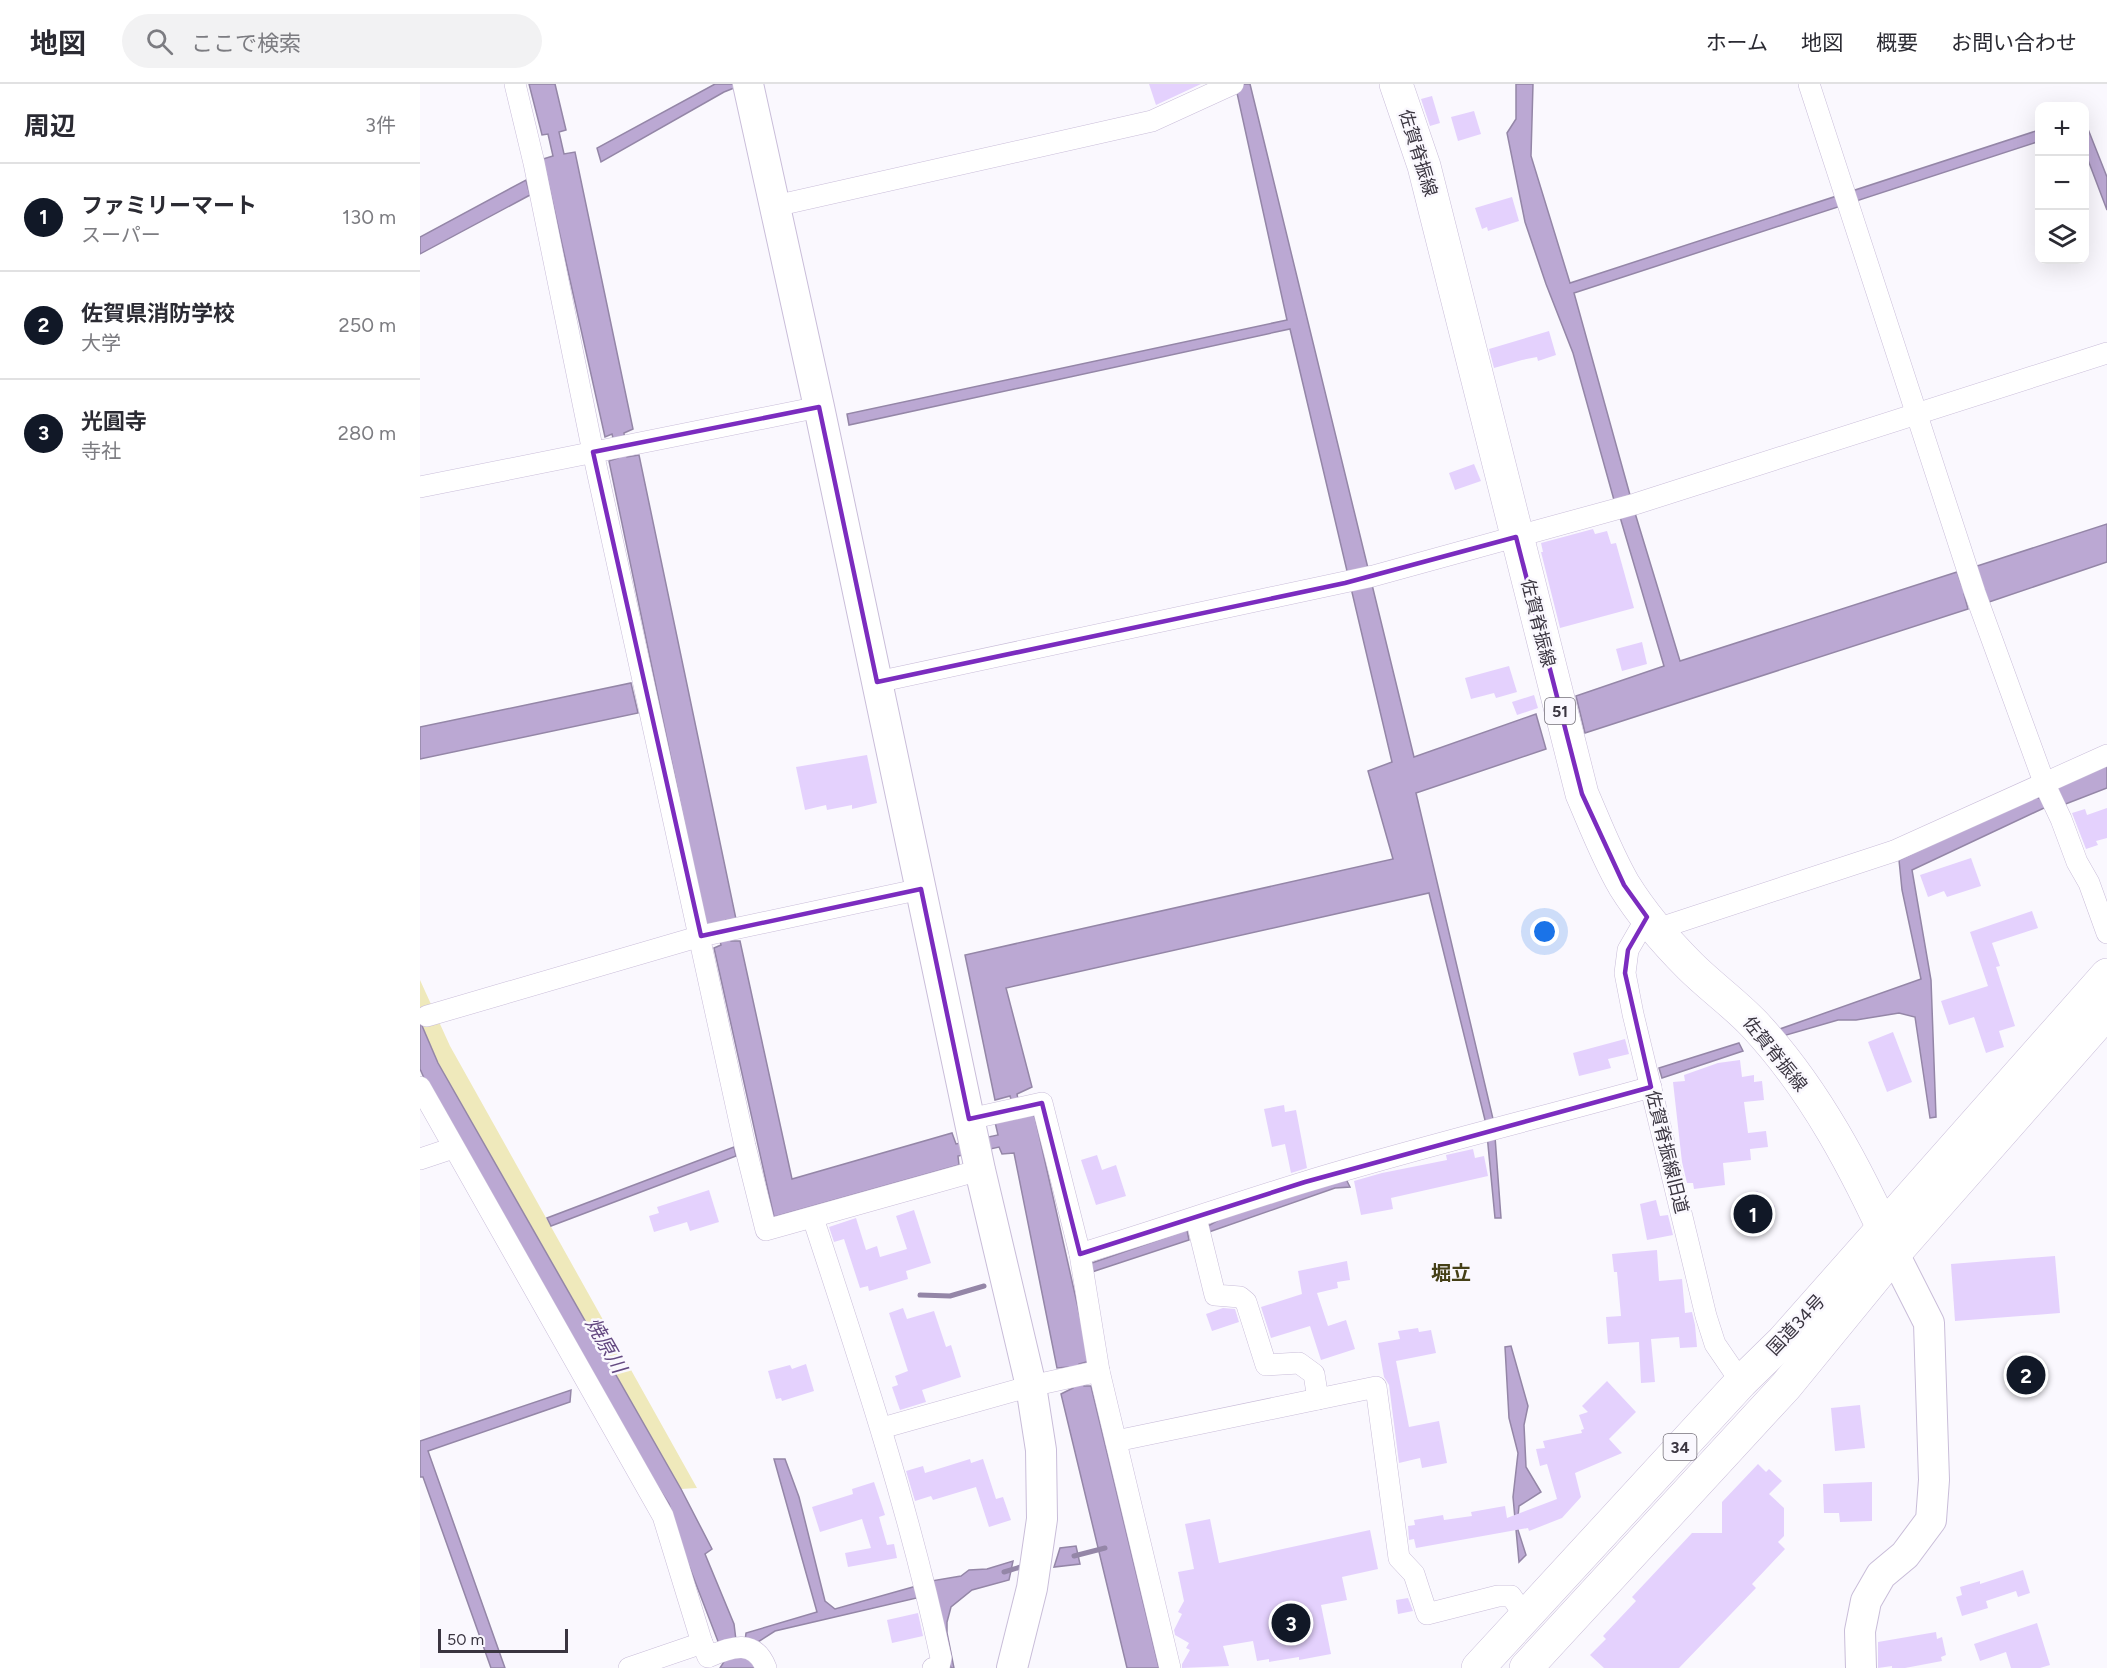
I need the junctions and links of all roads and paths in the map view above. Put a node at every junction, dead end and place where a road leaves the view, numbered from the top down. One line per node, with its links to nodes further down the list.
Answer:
1 (515, 84): 10 (street)
2 (1396, 84): 12 (main road, 佐賀脊振線 / 51)
3 (1809, 84): 9 (street)
4 (1231, 85): 6 (street)
5 (749, 86): 6 (street)
6 (775, 206): 8 (street)
7 (2107, 353): 9 (street)
8 (819, 406): 10 (street); 13 (street)
9 (1916, 413): 12 (street); 15 (street)
10 (593, 452): 11 (street); 19 (street)
11 (420, 487)
12 (1516, 537): 13 (street); 17 (main road, 佐賀脊振線 / 51)
13 (877, 682): 16 (street)
14 (2107, 755): 15 (street)
15 (2049, 795): 17 (street); 18 (street)
16 (921, 889): 19 (street); 25 (street)
17 (1652, 923): 24 (street, 佐賀脊振線旧道); 31 (main road, 佐賀脊振線 / 51)
18 (2107, 933)
19 (701, 936): 22 (street); 29 (street)
20 (2107, 975): 31 (main road, 国道34号 / 34)
21 (2107, 1012): 31 (main road, 国道34号 / 34)
22 (427, 1016)
23 (420, 1087): 26 (street)
24 (1651, 1087): 30 (street); 34 (street, 佐賀脊振線旧道)
25 (969, 1119): 28 (street); 32 (street)
26 (453, 1148): 27 (street); 40 (street)
27 (420, 1159)
28 (980, 1170): 29 (street); 35 (street)
29 (813, 1218): 37 (street)
30 (1196, 1218): 32 (street); 36 (street)
31 (1889, 1241): 34 (main road, 国道34号 / 34); 47 (main road, 国道34号 / 34); 48 (street)
32 (1080, 1254): 33 (street)
33 (1099, 1371): 35 (street); 38 (street)
34 (1741, 1382): 39 (main road, 国道34号 / 34)
35 (1042, 1383): 37 (street); 44 (street)
36 (1318, 1399): 38 (street); 39 (street)
37 (882, 1428): 43 (street)
38 (1116, 1441): 45 (street)
39 (1525, 1617): 46 (main road, 国道34号 / 34)
40 (716, 1653): 41 (street); 42 (street)
41 (629, 1668)
42 (766, 1668)
43 (937, 1668)
44 (1012, 1668)
45 (1170, 1668)
46 (1478, 1668)
47 (1526, 1668)
48 (1861, 1668)

